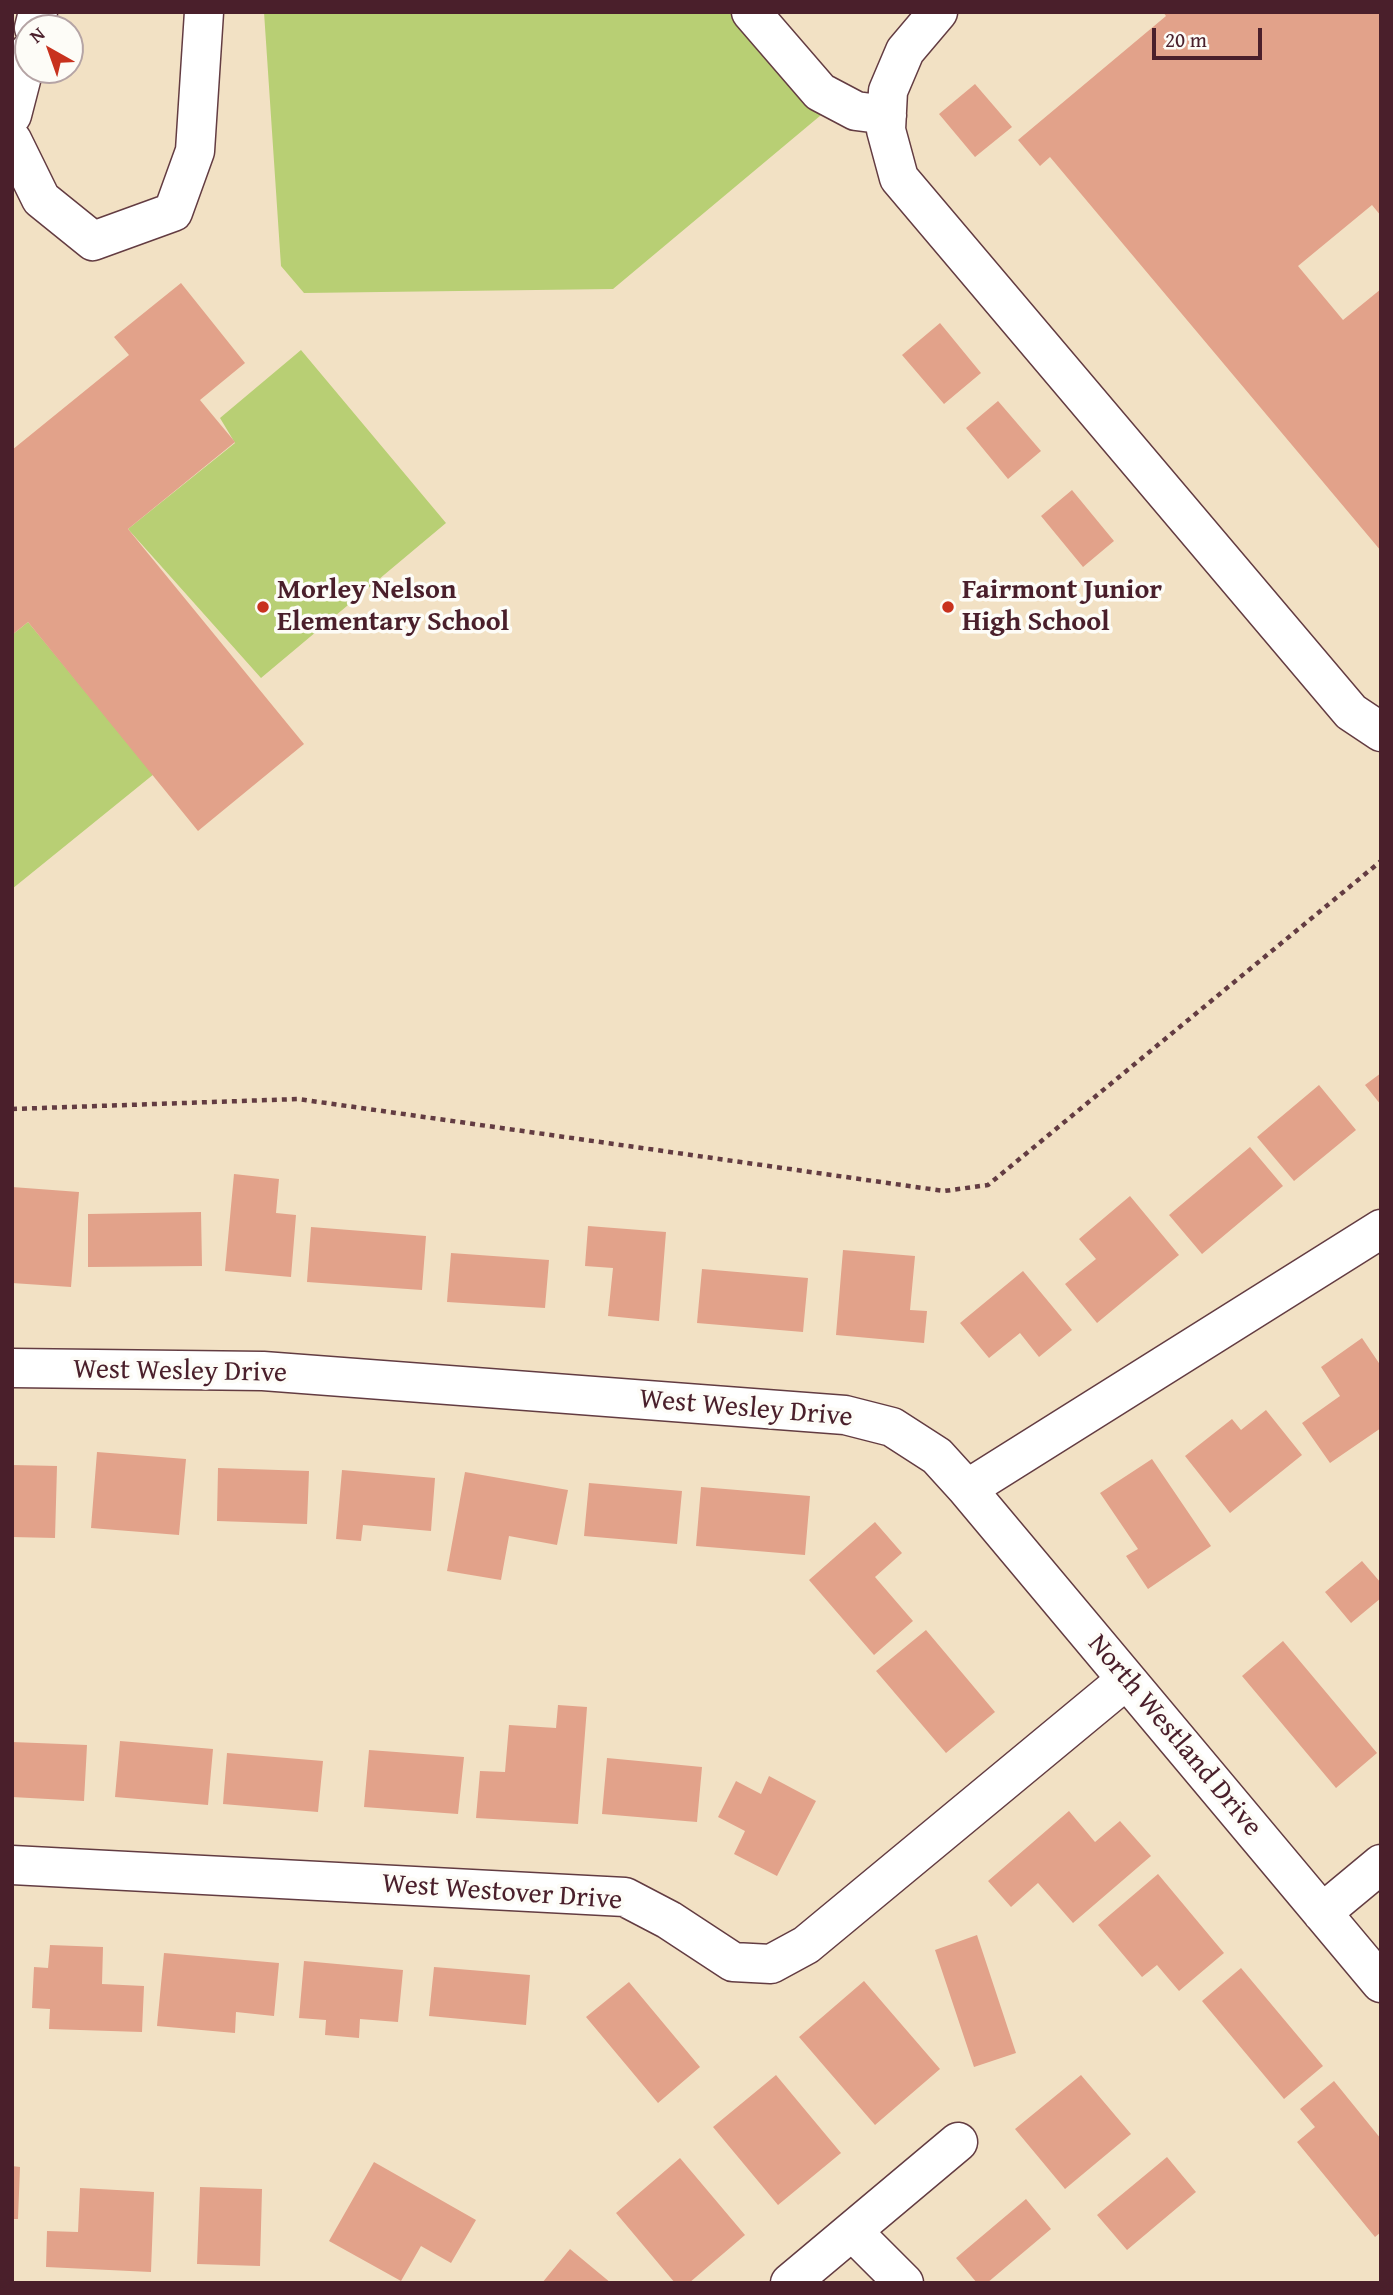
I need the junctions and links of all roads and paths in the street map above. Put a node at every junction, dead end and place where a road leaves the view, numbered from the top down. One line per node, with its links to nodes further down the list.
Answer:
1 (204, 12): 7 (street)
2 (751, 12): 6 (street)
3 (938, 12): 6 (street)
4 (20, 84): 5 (street)
5 (12, 115)
6 (887, 115): 8 (street)
7 (12, 140)
8 (1381, 732)
9 (1381, 861): 10 (path)
10 (12, 1109)
11 (1381, 1229): 13 (street)
12 (12, 1368): 13 (street, West Wesley Drive)
13 (967, 1489): 14 (street, North Westland Drive)
14 (1126, 1680): 16 (street, West Westover Drive); 17 (street, North Westland Drive)
15 (1381, 1864): 17 (street)
16 (12, 1865)
17 (1322, 1913): 18 (street, North Westland Drive)
18 (1381, 1983)
19 (958, 2142): 20 (street)
20 (852, 2231): 21 (street); 22 (street)
21 (790, 2283)
22 (904, 2283)

